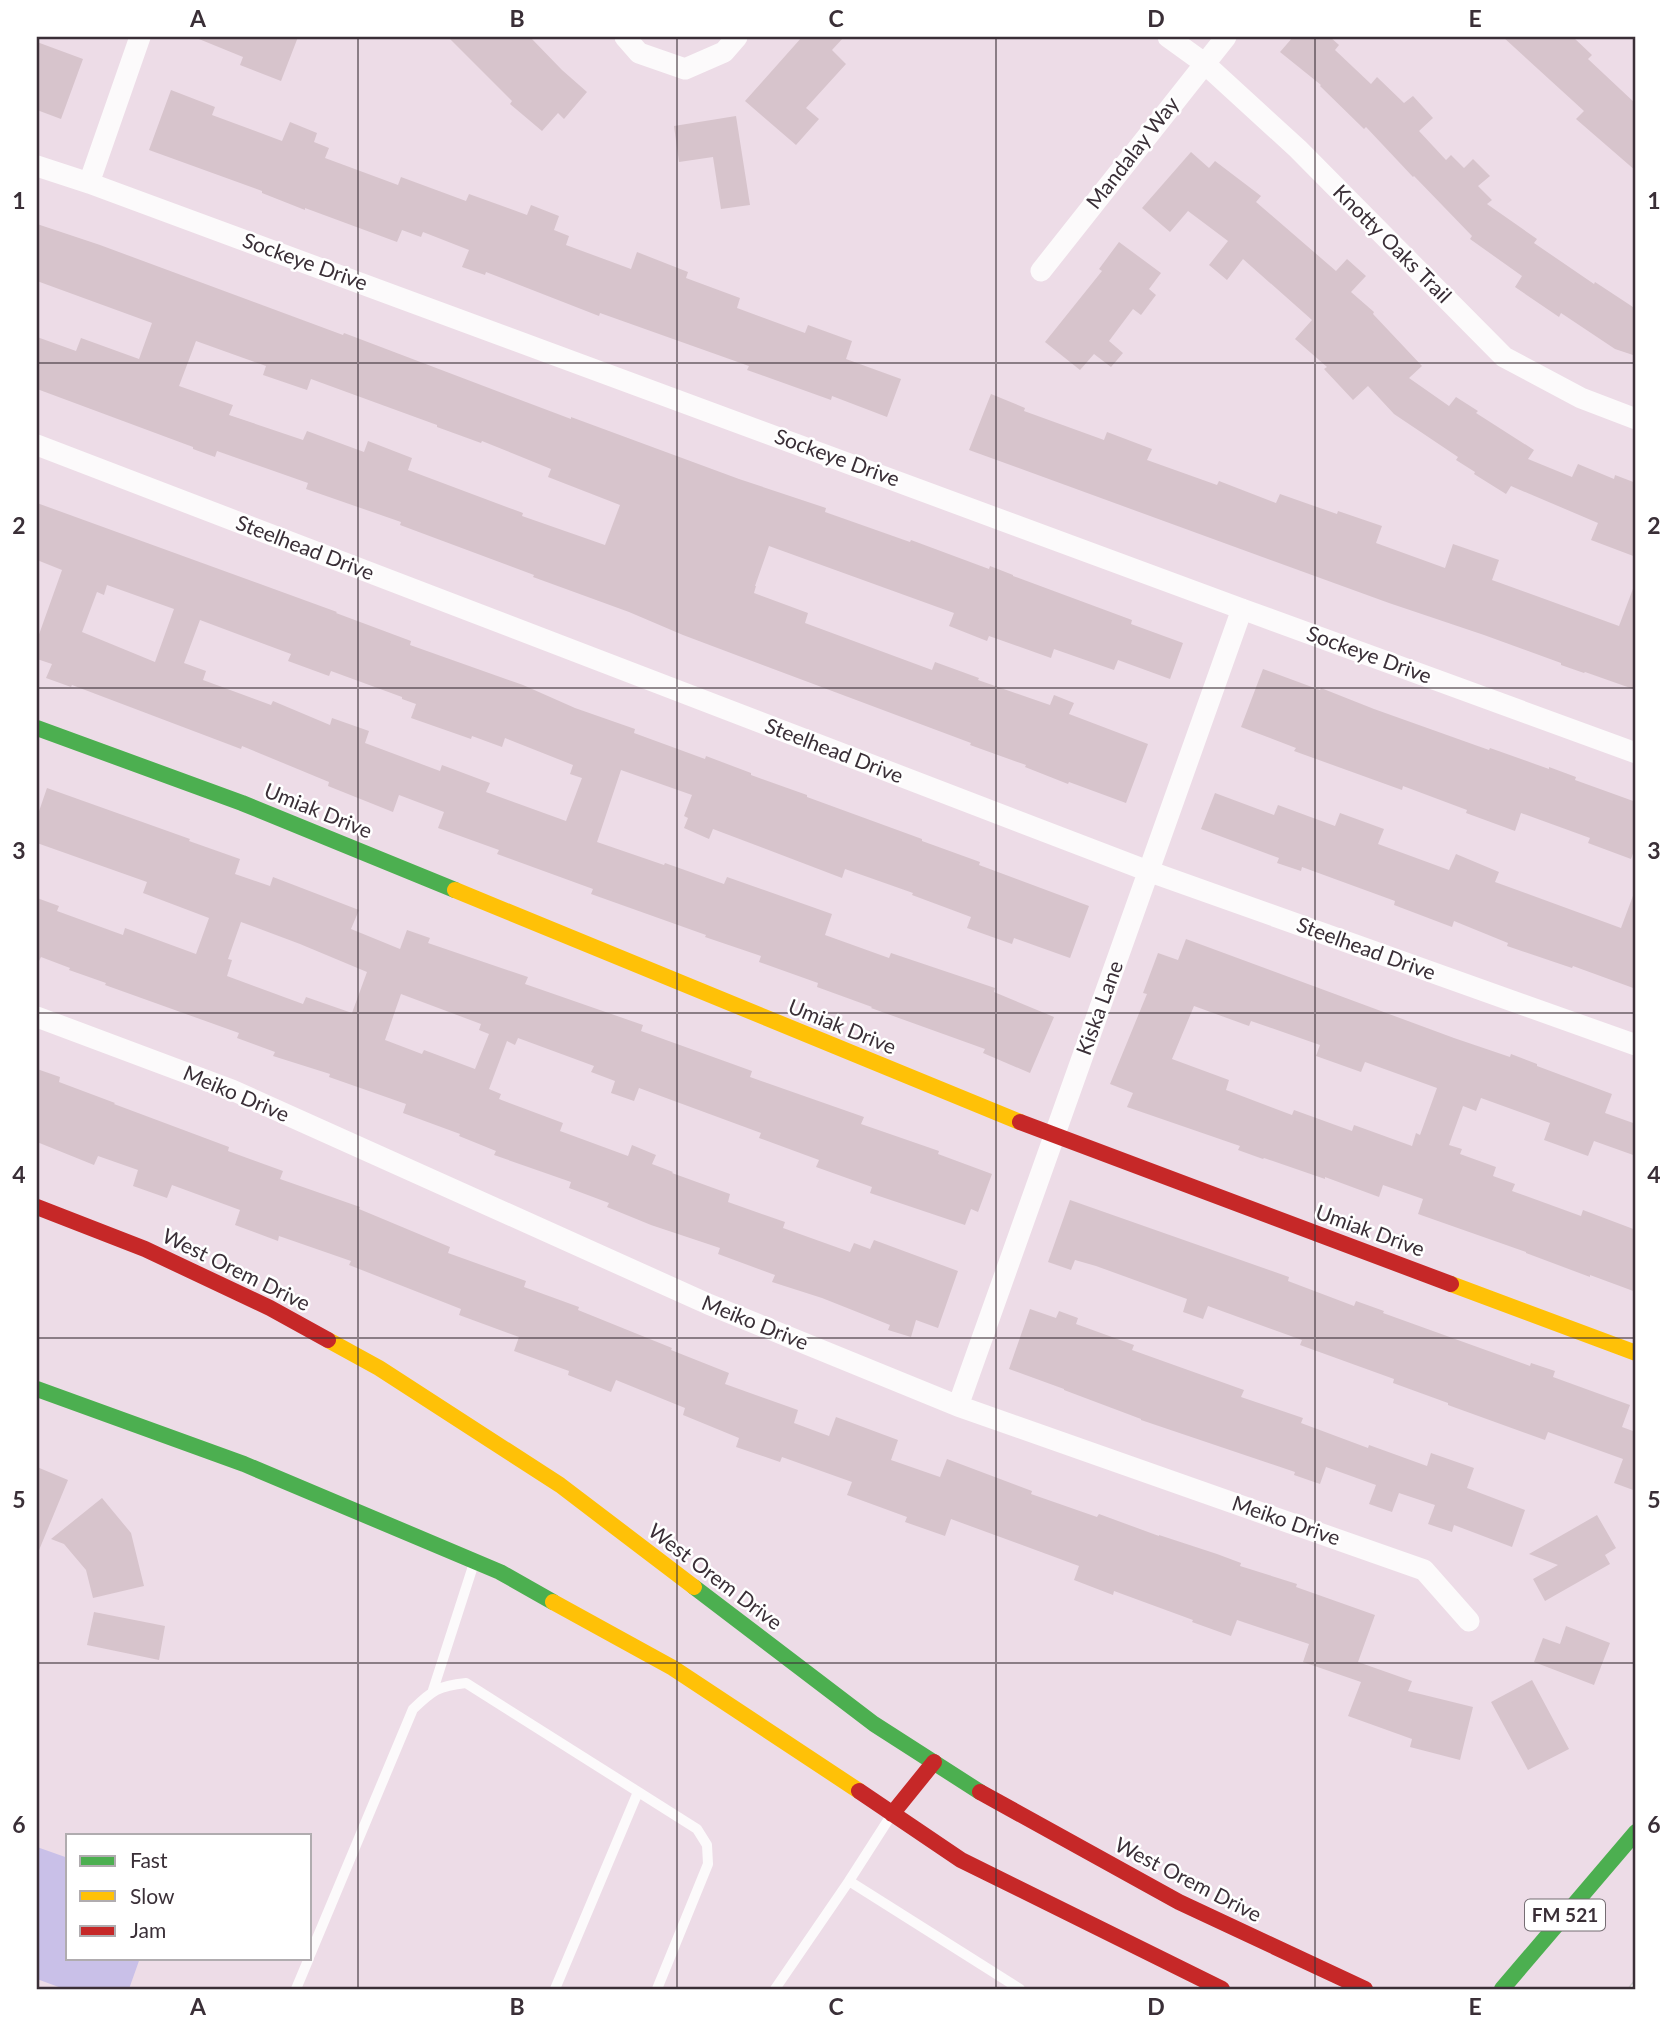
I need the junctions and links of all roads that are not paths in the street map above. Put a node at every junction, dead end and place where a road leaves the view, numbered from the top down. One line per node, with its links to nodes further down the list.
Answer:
1 (140, 37): 8 (street)
2 (625, 37): 3 (street)
3 (737, 37)
4 (1168, 37): 6 (street, Knotty Oaks Trail)
5 (1226, 37): 6 (street, Mandalay Way)
6 (1204, 63): 9 (street, Mandalay Way); 10 (street, Knotty Oaks Trail)
7 (37, 166): 8 (street, Sockeye Drive)
8 (89, 183): 12 (street, Sockeye Drive)
9 (1041, 271)
10 (1636, 419)
11 (37, 445): 15 (street, Steelhead Drive)
12 (1242, 609): 14 (street, Sockeye Drive); 15 (street, Kiska Lane)
13 (37, 728): 18 (main road, Umiak Drive)
14 (1636, 752)
15 (1149, 872): 17 (street, Steelhead Drive); 18 (street, Kiska Lane)
16 (37, 1017): 22 (street, Meiko Drive)
17 (1636, 1045)
18 (1054, 1136): 20 (main road, Umiak Drive); 22 (street, Kiska Lane)
19 (37, 1207): 26 (main road, West Orem Drive)
20 (1636, 1353)
21 (37, 1390): 23 (main road)
22 (958, 1406): 24 (street, Meiko Drive)
23 (475, 1561): 25 (lane); 28 (main road)
24 (1469, 1621)
25 (433, 1690): 27 (lane); 31 (lane)
26 (934, 1762): 28 (main road); 39 (main road, West Orem Drive)
27 (638, 1792): 35 (lane); 36 (lane)
28 (892, 1814): 30 (lane); 33 (main road)
29 (1636, 1832): 40 (main road, FM 521)
30 (849, 1881): 37 (lane); 38 (lane)
31 (312, 1950)
32 (308, 1960): 34 (lane)
33 (1211, 1987)
34 (296, 1989)
35 (555, 1989)
36 (657, 1989)
37 (775, 1989)
38 (1020, 1989)
39 (1365, 1989)
40 (1502, 1989)

